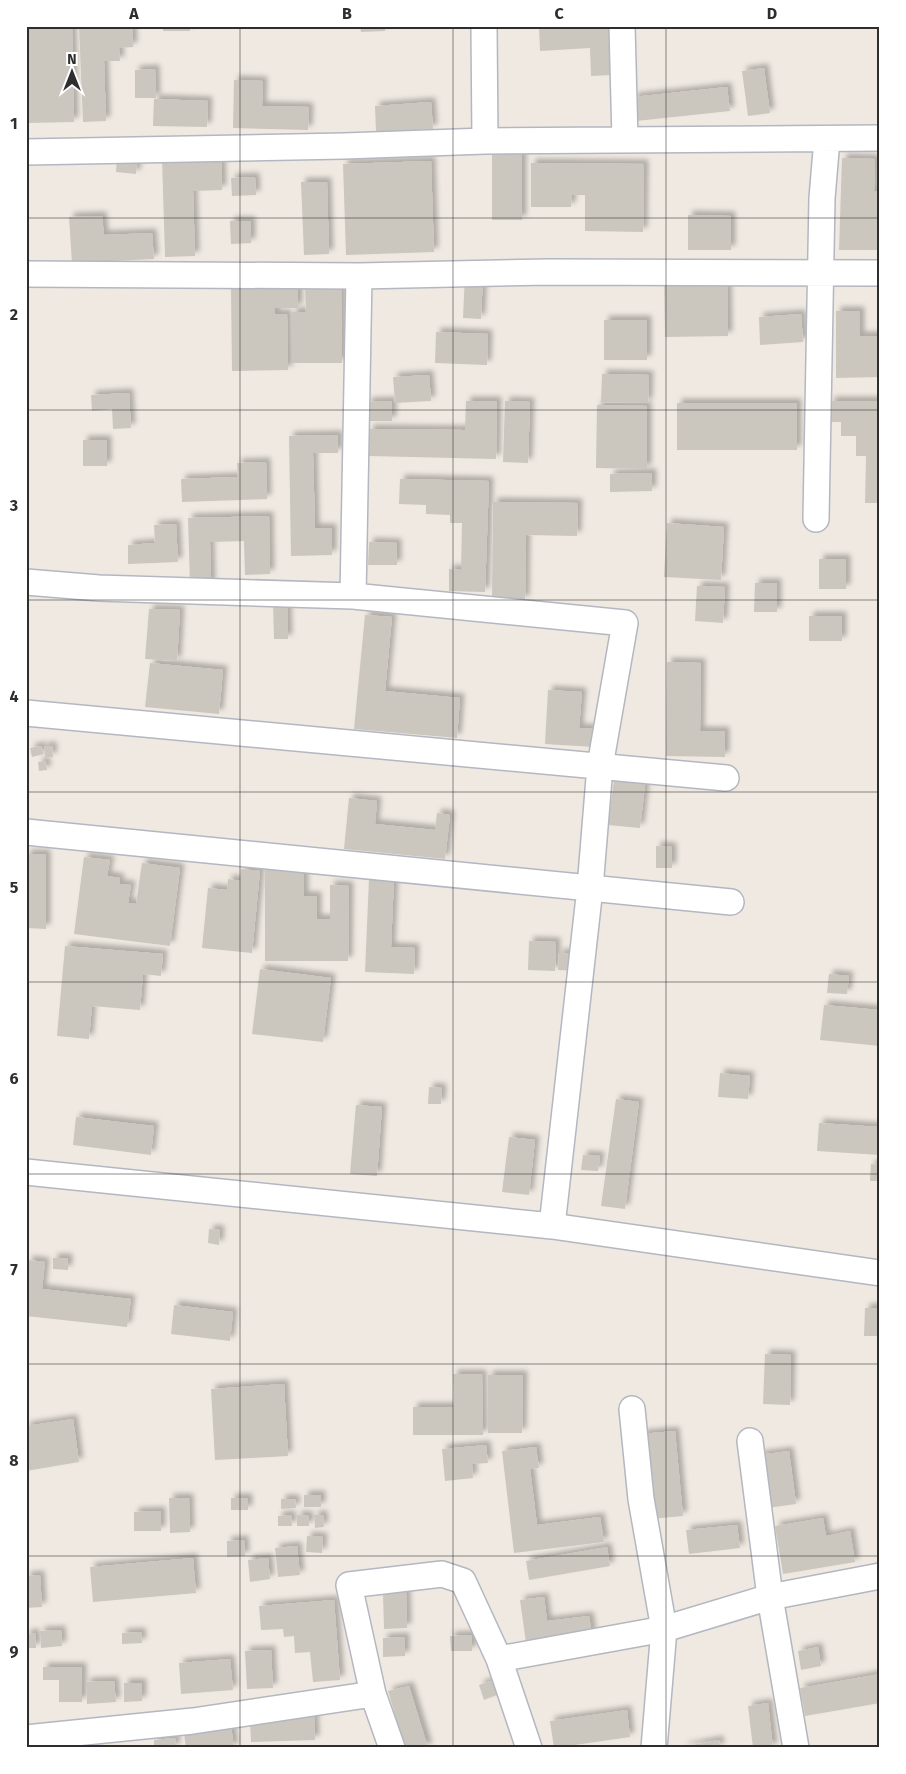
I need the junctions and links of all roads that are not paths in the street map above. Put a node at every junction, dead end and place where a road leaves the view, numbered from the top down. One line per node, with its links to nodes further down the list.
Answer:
1 (484, 26): 6 (street)
2 (622, 26): 5 (street)
3 (880, 138): 4 (street)
4 (827, 139): 5 (street); 8 (street)
5 (625, 140): 6 (street)
6 (485, 141): 7 (street)
7 (26, 152)
8 (821, 272): 9 (street); 11 (street); 12 (street)
9 (880, 273)
10 (26, 274): 11 (street)
11 (360, 276): 14 (street)
12 (816, 519)
13 (26, 582): 14 (street)
14 (353, 596): 16 (street)
15 (26, 713): 16 (street)
16 (600, 766): 17 (street); 19 (street)
17 (726, 778)
18 (26, 832): 19 (street)
19 (590, 888): 20 (street); 22 (street)
20 (731, 902)
21 (26, 1172): 22 (street)
22 (552, 1226): 23 (street)
23 (880, 1273)
24 (632, 1409): 28 (street)
25 (750, 1441): 27 (street)
26 (880, 1576): 27 (street)
27 (770, 1597): 28 (street); 35 (street)
28 (664, 1628): 29 (street); 34 (street)
29 (499, 1659): 30 (street); 33 (street)
30 (373, 1694): 31 (street); 32 (street)
31 (26, 1738)
32 (392, 1748)
33 (529, 1748)
34 (654, 1748)
35 (796, 1748)

